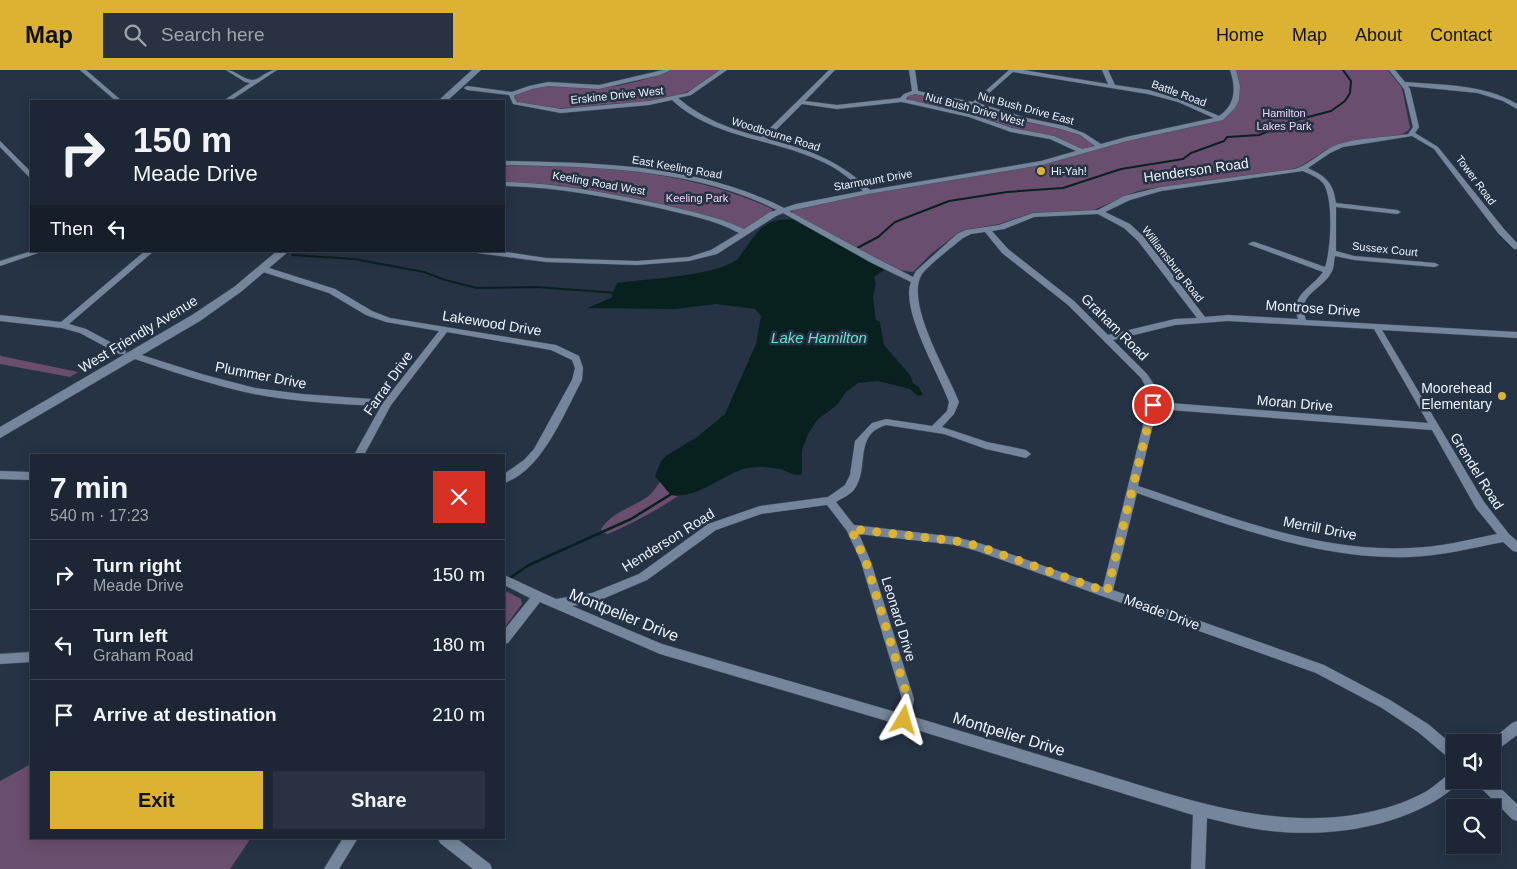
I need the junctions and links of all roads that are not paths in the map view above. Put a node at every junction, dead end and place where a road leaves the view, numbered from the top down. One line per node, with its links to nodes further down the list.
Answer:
1 (83, 70): 21 (street)
2 (229, 70): 14 (street)
3 (274, 70): 14 (street)
4 (477, 70): 23 (main road)
5 (486, 70): 17 (main road)
6 (668, 70): 19 (street)
7 (724, 70): 20 (street, Erskine Drive West)
8 (832, 70): 26 (street)
9 (912, 70): 18 (street)
10 (1012, 70): 16 (street, Battle Road); 27 (street)
11 (1105, 70): 16 (street)
12 (1233, 70): 29 (street)
13 (1392, 70): 15 (street)
14 (255, 82): 22 (street)
15 (1405, 84): 28 (street); 30 (street)
16 (1112, 85): 29 (street, Battle Road)
17 (467, 88): 19 (street); 24 (main road)
18 (915, 92): 25 (street); 27 (street, Nut Bush Drive East)
19 (512, 94): 20 (street, Erskine Drive West)
20 (675, 99): 31 (street, Woodbourne Road)
21 (118, 100)
22 (228, 100)
23 (443, 100)
24 (453, 100)
25 (902, 100): 26 (street, Nut Bush Drive West); 34 (street, Nut Bush Drive West)
26 (800, 102): 31 (street)
27 (974, 104): 33 (street, Nut Bush Drive East)
28 (1517, 107)
29 (1220, 119): 33 (street, Starmount Drive)
30 (1412, 134): 38 (street, Henderson Road); 49 (street, Tower Road)
31 (762, 140): 41 (street, Woodbourne Road)
32 (0, 143): 35 (street)
33 (1100, 146): 34 (street, Starmount Drive)
34 (1082, 152): 41 (street, Starmount Drive)
35 (11, 155): 36 (street); 39 (street)
36 (0, 158)
37 (505, 163): 43 (street, East Keeling Road)
38 (1304, 169): 42 (street); 44 (street, Henderson Road)
39 (30, 175)
40 (505, 184): 47 (street, Keeling Road West)
41 (868, 192): 43 (street, Starmount Drive)
42 (1333, 205): 45 (street); 54 (street)
43 (782, 211): 47 (street, Starmount Drive); 59 (street, East Keeling Road)
44 (1099, 212): 46 (street, Henderson Road); 61 (street, Williamsburg Road)
45 (1397, 212)
46 (988, 230): 59 (street, Henderson Road); 67 (street, Graham Road)
47 (745, 233): 52 (street, Starmount Drive)
48 (1252, 244): 58 (street)
49 (1517, 247)
50 (37, 252): 55 (street)
51 (149, 252): 63 (street)
52 (487, 252)
53 (279, 253): 57 (main road, West Friendly Avenue); 68 (main road, West Friendly Avenue)
54 (1333, 253): 56 (street, Sussex Court); 58 (street)
55 (0, 264)
56 (1435, 265)
57 (263, 269): 65 (street, Lakewood Drive); 68 (main road, West Friendly Avenue)
58 (1328, 271): 62 (street)
59 (914, 280): 73 (street)
60 (0, 318): 63 (street, Plummer Drive)
61 (1202, 319): 62 (street, Montrose Drive); 67 (street, Montrose Drive)
62 (1303, 322): 64 (street, Montrose Drive)
63 (63, 325): 68 (street, Plummer Drive)
64 (1376, 326): 66 (street, Montrose Drive); 72 (street, Grendel Road)
65 (444, 329): 69 (street, Farrar Drive); 79 (street, Lakewood Drive)
66 (1517, 335)
67 (1108, 338): 70 (street, Graham Road)
68 (127, 354): 69 (street, Plummer Drive); 71 (main road, West Friendly Avenue); 74 (main road, West Friendly Avenue)
69 (388, 403): 75 (street, Farrar Drive)
70 (1153, 405): 72 (street, Moran Drive); 80 (street, Graham Road)
71 (0, 423)
72 (1434, 428): 83 (street, Grendel Road)
73 (934, 429): 76 (street); 81 (street)
74 (0, 433)
75 (360, 454)
76 (1026, 454)
77 (0, 475): 78 (street)
78 (30, 476)
79 (505, 478)
80 (1134, 488): 83 (street, Merrill Drive); 86 (street, Graham Road)
81 (830, 502): 82 (street); 88 (street, Henderson Road)
82 (851, 529): 86 (street, Meade Drive); 92 (street, Leonard Drive)
83 (1505, 537): 84 (street, Grendel Road)
84 (1517, 548)
85 (505, 580): 87 (street)
86 (1107, 592): 95 (street, Meade Drive)
87 (538, 596): 88 (street); 89 (street)
88 (555, 604): 92 (street, Montpelier Drive)
89 (505, 638)
90 (30, 657): 91 (street)
91 (0, 660)
92 (904, 720): 98 (street, Montpelier Drive)
93 (1517, 727): 94 (street)
94 (1501, 740)
95 (1446, 747)
96 (1446, 785): 98 (street, Montpelier Drive)
97 (1492, 789): 99 (street)
98 (1200, 810): 104 (street)
99 (1517, 814)
100 (350, 839): 102 (street)
101 (446, 839): 103 (street)
102 (332, 869)
103 (485, 869)
104 (1198, 869)

